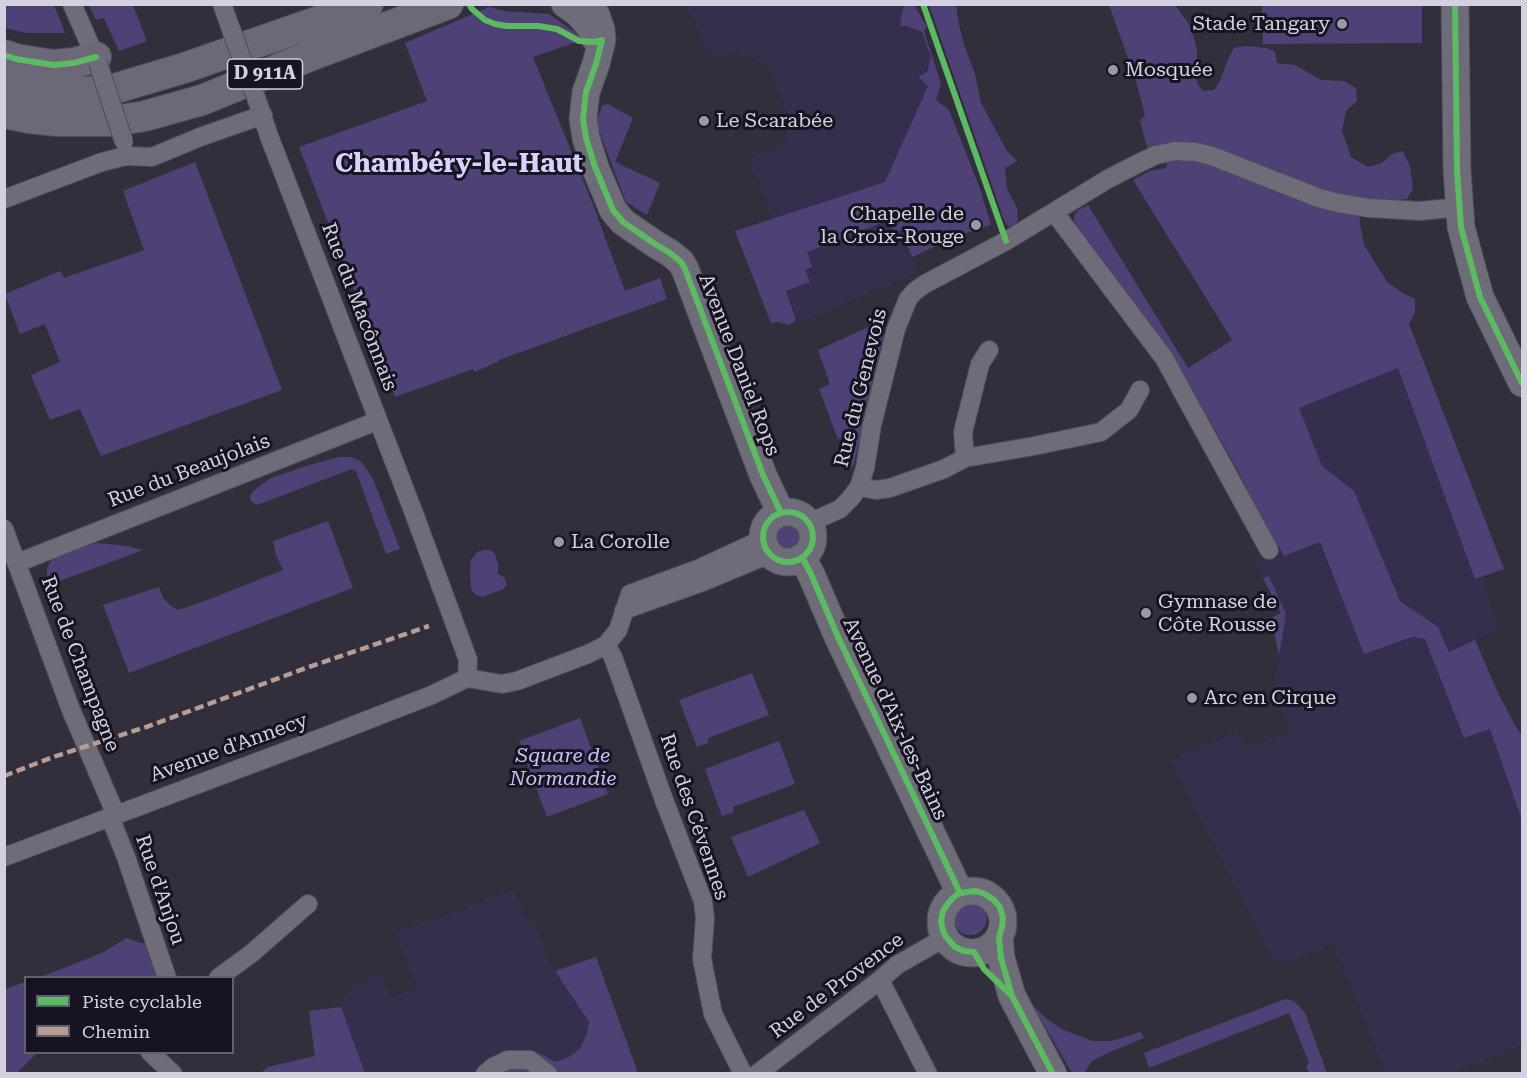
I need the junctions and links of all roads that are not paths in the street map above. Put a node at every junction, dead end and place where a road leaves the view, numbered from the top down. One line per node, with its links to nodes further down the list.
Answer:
1 (72, 4): 10 (street)
2 (222, 4): 12 (street, Rue du Macônnais, bridge)
3 (368, 4): 11 (main road, D 911A)
4 (448, 4): 13 (main road, D 911A)
5 (565, 4): 8 (main road)
6 (590, 4): 8 (main road, Avenue Daniel Rops)
7 (1455, 4): 16 (main road)
8 (600, 52): 24 (main road, Avenue Daniel Rops)
9 (4, 55): 10 (main road)
10 (97, 60): 14 (street, bridge)
11 (4, 86)
12 (260, 109): 14 (street); 21 (street, Rue du Macônnais)
13 (4, 113)
14 (125, 149): 15 (street)
15 (4, 199)
16 (1460, 207): 17 (street, Rue du Genevois); 19 (main road)
17 (1054, 212): 23 (street, Rue du Genevois); 28 (street)
18 (989, 350): 22 (street)
19 (1522, 383)
20 (1140, 390): 22 (street)
21 (378, 421): 30 (street, Rue du Beaujolais); 32 (street, Rue du Macônnais)
22 (965, 458): 23 (street)
23 (859, 487): 25 (street, Rue du Genevois)
24 (781, 513): 25 (main road); 27 (main road)
25 (809, 524): 29 (main road)
26 (4, 529): 30 (street, Rue de Champagne)
27 (766, 546): 29 (main road); 31 (street)
28 (1269, 550)
29 (802, 557): 35 (main road, Avenue d'Aix-les-Bains)
30 (17, 563): 33 (street, Rue de Champagne)
31 (606, 645): 32 (street); 48 (street, Rue des Cévennes)
32 (467, 678): 33 (street, Avenue d'Annecy)
33 (113, 816): 34 (street, Avenue d'Annecy); 40 (street, Rue d'Anjou)
34 (4, 857)
35 (960, 893): 37 (main road); 38 (main road)
36 (308, 904): 41 (street)
37 (946, 937): 39 (main road); 42 (street, Rue de Provence)
38 (999, 937): 39 (main road); 43 (main road)
39 (974, 952): 43 (main road)
40 (165, 976)
41 (221, 976)
42 (880, 981): 49 (street, Rue de Provence); 50 (street)
43 (1012, 996): 51 (main road)
44 (151, 1054): 45 (street)
45 (173, 1074)
46 (485, 1074): 47 (street)
47 (548, 1074)
48 (743, 1074)
49 (757, 1074)
50 (928, 1074)
51 (1053, 1074)

